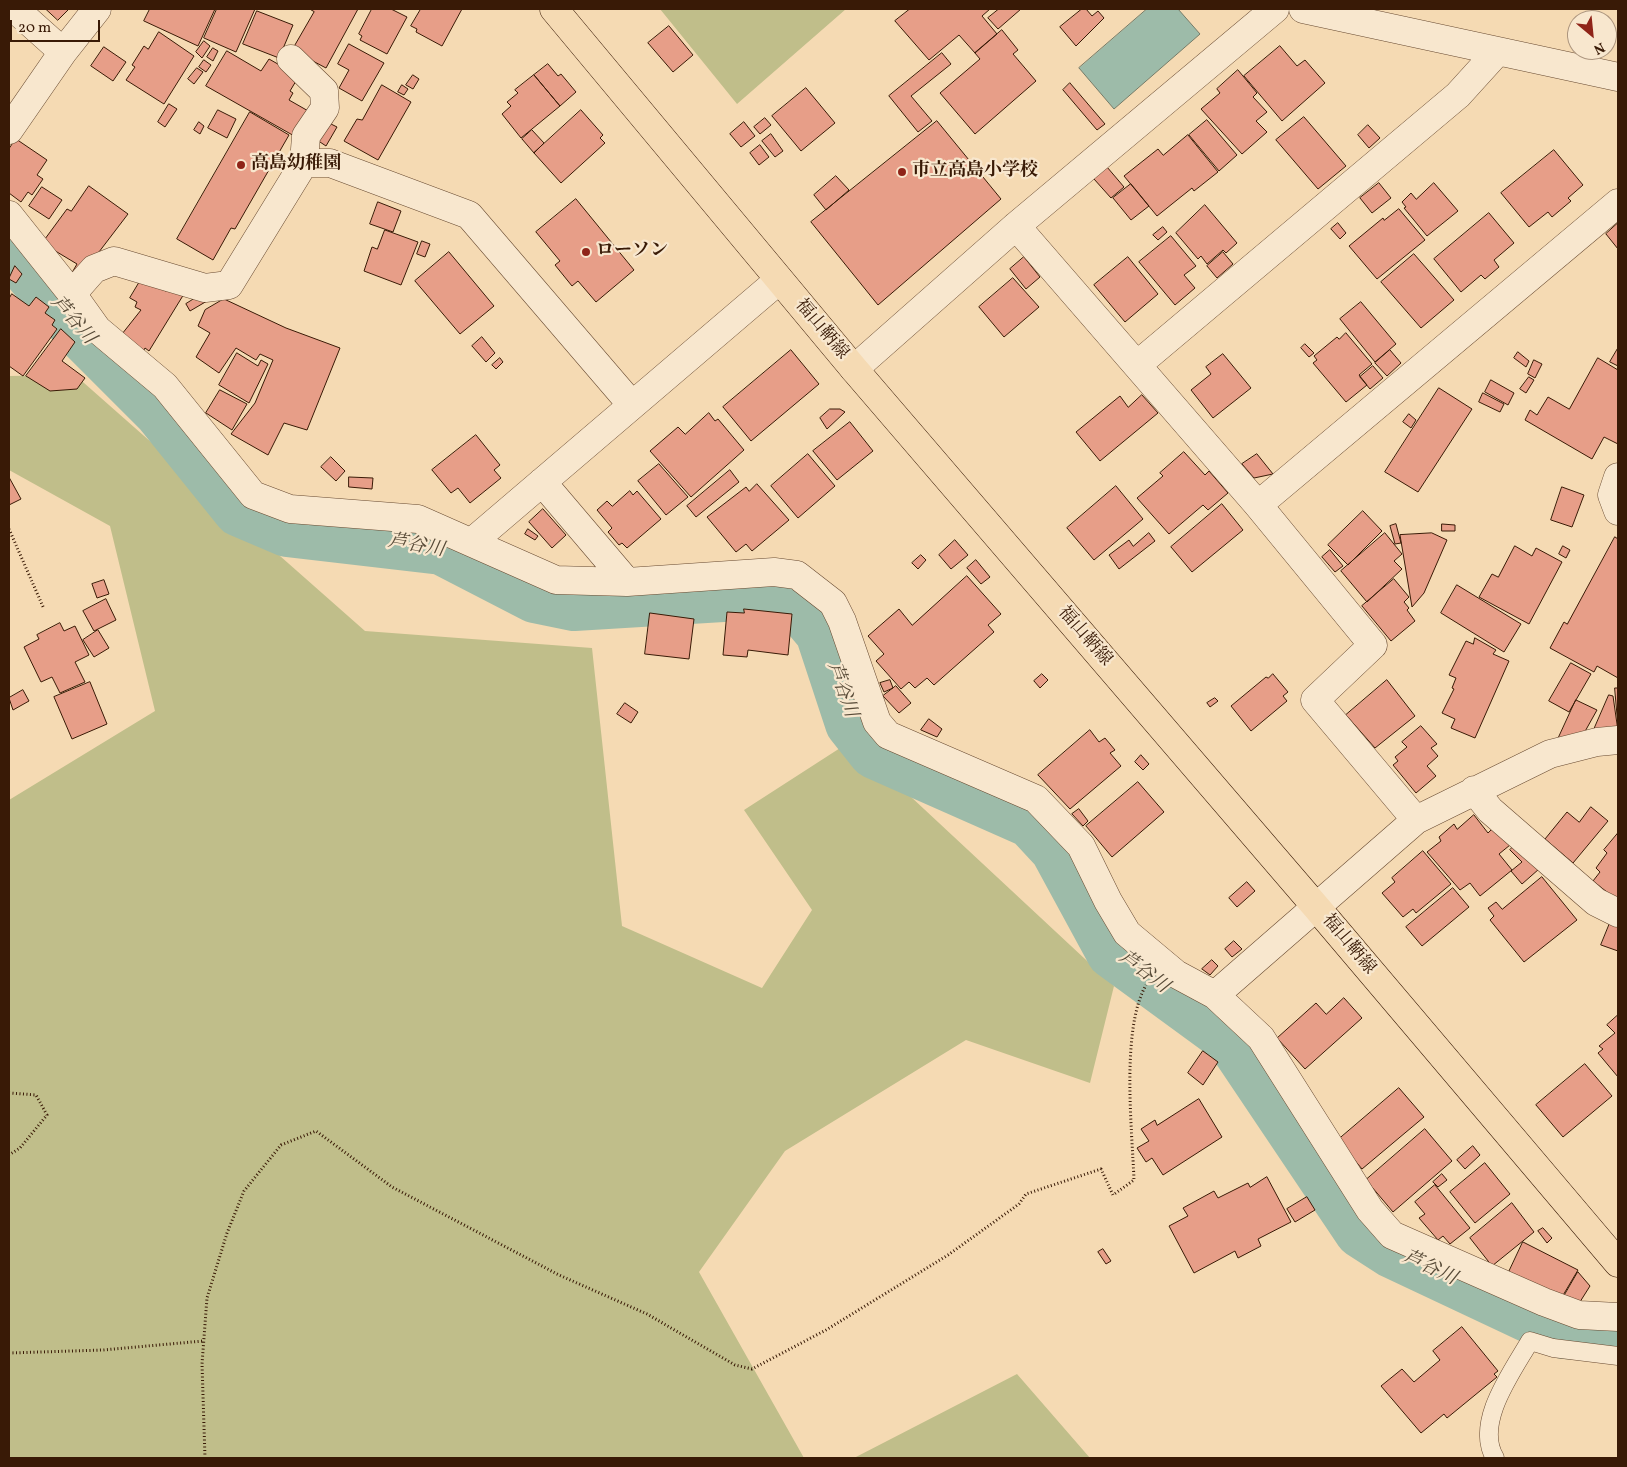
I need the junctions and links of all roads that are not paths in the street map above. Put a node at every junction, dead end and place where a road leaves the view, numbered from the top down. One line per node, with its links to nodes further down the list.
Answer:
1 (14, 9): 6 (street)
2 (97, 9): 6 (street)
3 (554, 9): 15 (main road, 福山鞆線)
4 (1275, 9): 14 (street)
5 (1303, 9): 7 (street)
6 (63, 52): 10 (street)
7 (1497, 52): 9 (street); 17 (street)
8 (291, 59): 11 (street)
9 (1618, 77)
10 (9, 130)
11 (304, 163): 16 (street); 19 (street)
12 (1618, 203): 22 (street)
13 (9, 215): 16 (street)
14 (1016, 226): 17 (street); 18 (street)
15 (779, 280): 18 (main road, 福山鞆線); 19 (street)
16 (72, 294): 24 (street)
17 (1136, 365): 22 (street)
18 (854, 369): 29 (main road, 福山鞆線)
19 (632, 405): 21 (street)
20 (1618, 477): 23 (street)
21 (542, 482): 24 (street); 25 (street)
22 (1258, 505): 28 (street)
23 (1618, 511)
24 (472, 542): 25 (street)
25 (628, 582): 31 (street)
26 (1618, 740): 27 (street)
27 (1474, 790): 28 (street); 30 (street)
28 (1416, 820): 29 (street)
29 (1317, 908): 31 (street); 32 (main road, 福山鞆線)
30 (1618, 913)
31 (1215, 994): 33 (street)
32 (1618, 1263)
33 (1618, 1317)
34 (1618, 1356): 35 (lane)
35 (1494, 1458)

